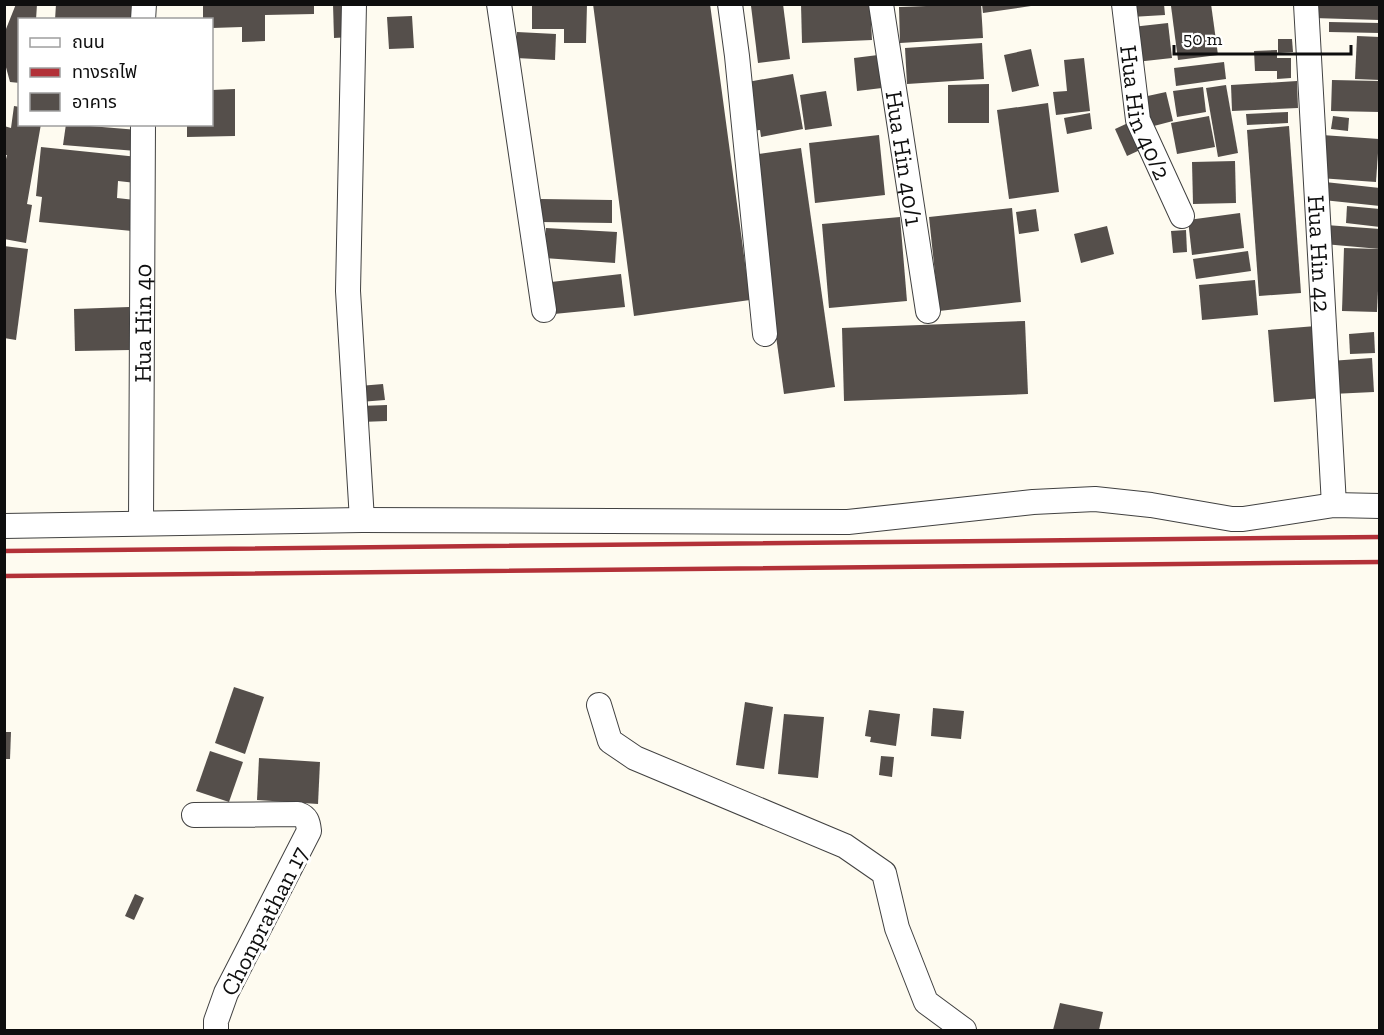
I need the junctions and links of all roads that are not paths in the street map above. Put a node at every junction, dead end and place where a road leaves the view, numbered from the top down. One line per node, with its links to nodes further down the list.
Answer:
1 (354, 4): 14 (street)
2 (499, 4): 9 (street)
3 (730, 4): 11 (street)
4 (881, 4): 10 (street, Hua Hin 40/1)
5 (1124, 4): 8 (street, Hua Hin 40/2)
6 (1306, 4): 12 (street, Hua Hin 42)
7 (143, 126): 15 (street, Hua Hin 40)
8 (1182, 216)
9 (544, 310)
10 (928, 311)
11 (765, 334)
12 (1334, 505): 13 (street); 14 (street)
13 (1380, 506)
14 (362, 520): 15 (street)
15 (141, 523): 16 (street)
16 (4, 526)
17 (599, 705): 20 (street)
18 (194, 815): 19 (street, Chonprathan 17)
19 (216, 1030)
20 (964, 1030)

